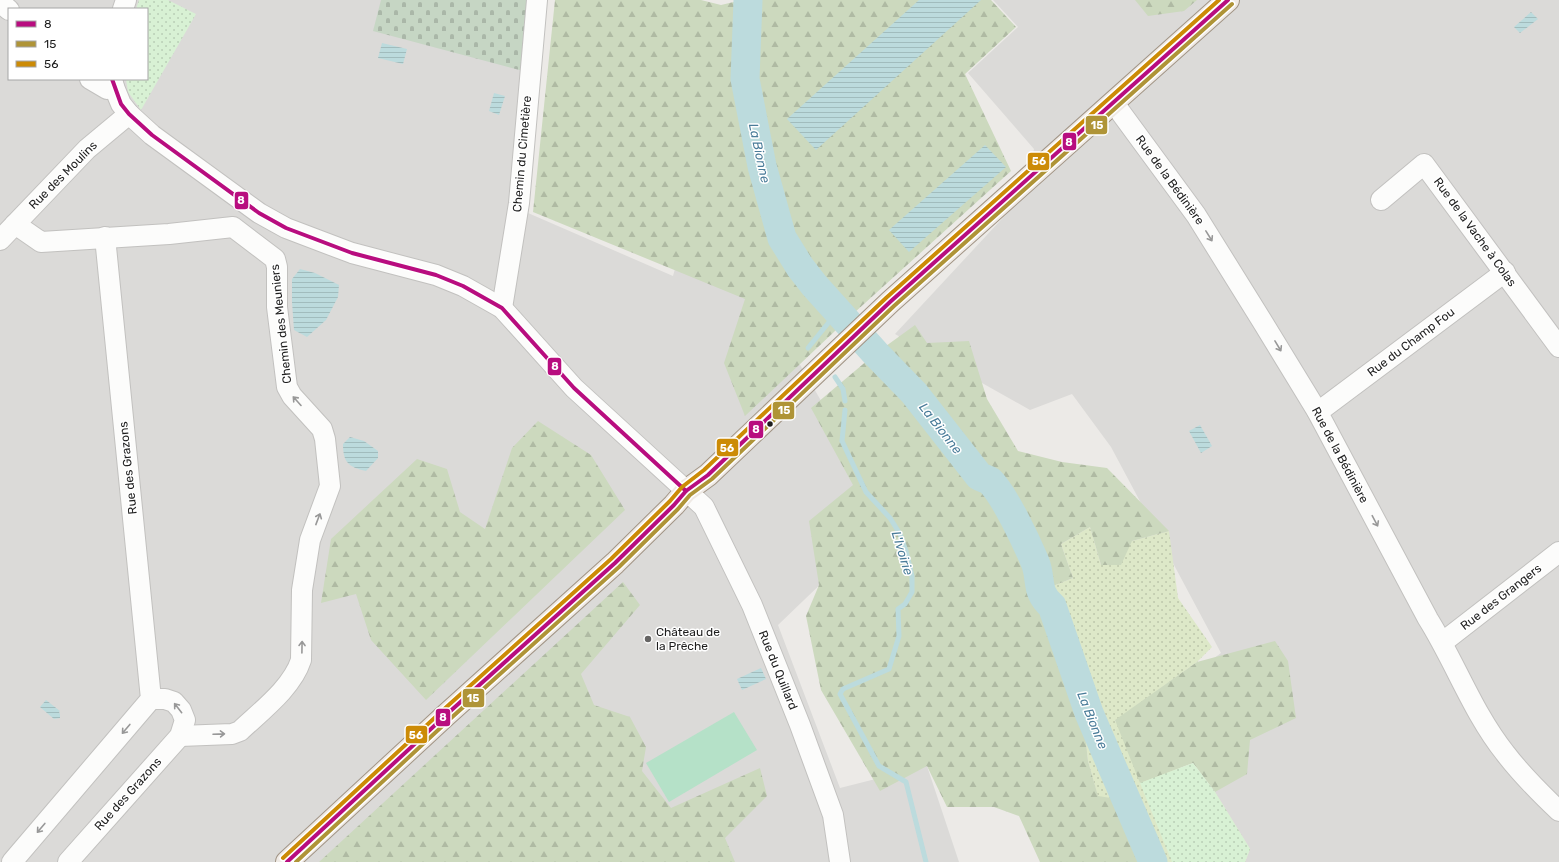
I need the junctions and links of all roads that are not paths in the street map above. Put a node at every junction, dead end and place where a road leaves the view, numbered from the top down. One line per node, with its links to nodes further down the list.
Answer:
1 (537, 0): 14 (street, Chemin du Cimetière)
2 (1228, 0): 7 (main road)
3 (0, 2): 4 (street)
4 (8, 9)
5 (92, 80): 6 (street)
6 (113, 83): 8 (street, Rue du Quillard)
7 (1113, 102): 16 (street, Rue de la Bédinière, one-way to 16); 17 (main road)
8 (129, 114): 10 (street, Rue des Moulins); 14 (street, Rue du Quillard)
9 (1381, 200): 13 (street, Rue de la Vache à Colas)
10 (15, 224): 11 (street, Chemin des Meuniers); 12 (street, Rue des Moulins)
11 (105, 237): 20 (street, Rue des Grazons); 21 (street, Chemin des Meuniers, one-way to 11)
12 (0, 240)
13 (1505, 272): 15 (street, Rue de la Vache à Colas); 16 (street, Rue du Champ Fou)
14 (502, 308): 17 (street, Rue du Quillard)
15 (1559, 347)
16 (1317, 411): 19 (street, Rue de la Bédinière, one-way to 19)
17 (686, 491): 25 (main road); 26 (street, Rue du Quillard)
18 (1559, 552): 19 (street, Rue des Grangers)
19 (1443, 642): 22 (street, Rue de la Bédinière)
20 (151, 699): 21 (street, one-way to 20); 23 (street, one-way to 23)
21 (180, 736): 24 (street, Rue des Grazons)
22 (1559, 811)
23 (12, 862)
24 (68, 862)
25 (287, 862)
26 (840, 862)

